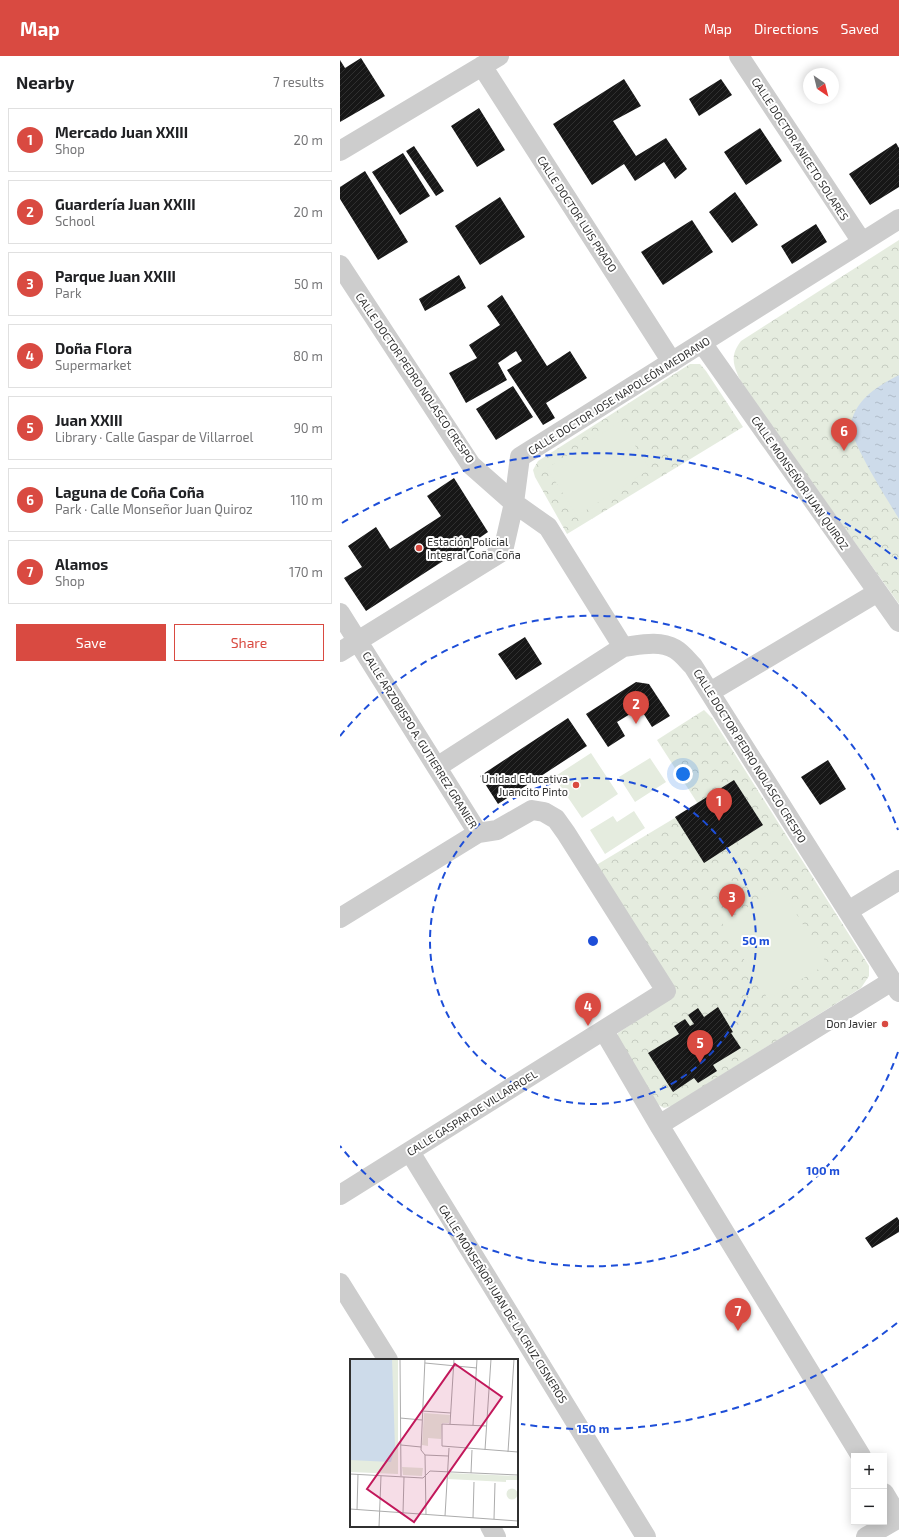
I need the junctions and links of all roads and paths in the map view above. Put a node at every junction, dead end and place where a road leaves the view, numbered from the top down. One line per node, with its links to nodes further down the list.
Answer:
1 (739, 56): 5 (street, CALLE DOCTOR ANICETO SOLARES)
2 (491, 61): 3 (street); 8 (street, CALLE DOCTOR LUIS PRADO)
3 (340, 151)
4 (899, 219): 5 (street, CALLE DOCTOR JOSE NAPOLEÓN MEDRANO)
5 (862, 242): 7 (street, CALLE DOCTOR JOSE NAPOLEÓN MEDRANO)
6 (340, 265): 9 (street, CALLE DOCTOR PEDRO NOLASCO CRESPO)
7 (702, 343): 8 (street, CALLE DOCTOR JOSE NAPOLEÓN MEDRANO); 10 (street, CALLE MONSEÑOR JUAN QUIROZ)
8 (672, 362): 9 (street, CALLE DOCTOR JOSE NAPOLEÓN MEDRANO)
9 (514, 503): 13 (street, CALLE DOCTOR JOSE NAPOLEÓN MEDRANO); 14 (street, CALLE DOCTOR PEDRO NOLASCO CRESPO)
10 (878, 592): 12 (street, CALLE MONSEÑOR JUAN QUIROZ); 16 (street)
11 (340, 613): 13 (street, CALLE ARZOBISPO A. GUTIERREZ GRANIER)
12 (899, 622)
13 (358, 641): 15 (street, CALLE DOCTOR JOSE NAPOLEÓN MEDRANO); 17 (street, CALLE ARZOBISPO A. GUTIERREZ GRANIER)
14 (623, 647): 16 (street, CALLE DOCTOR PEDRO NOLASCO CRESPO); 17 (street)
15 (340, 652)
16 (710, 692): 20 (street, CALLE DOCTOR PEDRO NOLASCO CRESPO)
17 (437, 768): 18 (street, CALLE ARZOBISPO A. GUTIERREZ GRANIER)
18 (478, 833): 21 (street); 23 (street, CALLE ARZOBISPO A. GUTIERREZ GRANIER)
19 (899, 880): 20 (street)
20 (848, 911): 22 (street, CALLE DOCTOR PEDRO NOLASCO CRESPO)
21 (340, 918)
22 (895, 987): 24 (street)
23 (604, 1031): 24 (street); 25 (street, CALLE GASPAR DE VILLARROEL)
24 (659, 1125): 29 (street)
25 (410, 1152): 26 (street, CALLE GASPAR DE VILLARROEL); 34 (street, CALLE MONSEÑOR JUAN DE LA CRUZ CISNEROS)
26 (340, 1195)
27 (340, 1283): 28 (street)
28 (387, 1359)
29 (859, 1453)
30 (887, 1498): 31 (street)
31 (899, 1518): 35 (street)
32 (491, 1527): 33 (street)
33 (496, 1537)
34 (646, 1537)
35 (866, 1537)

